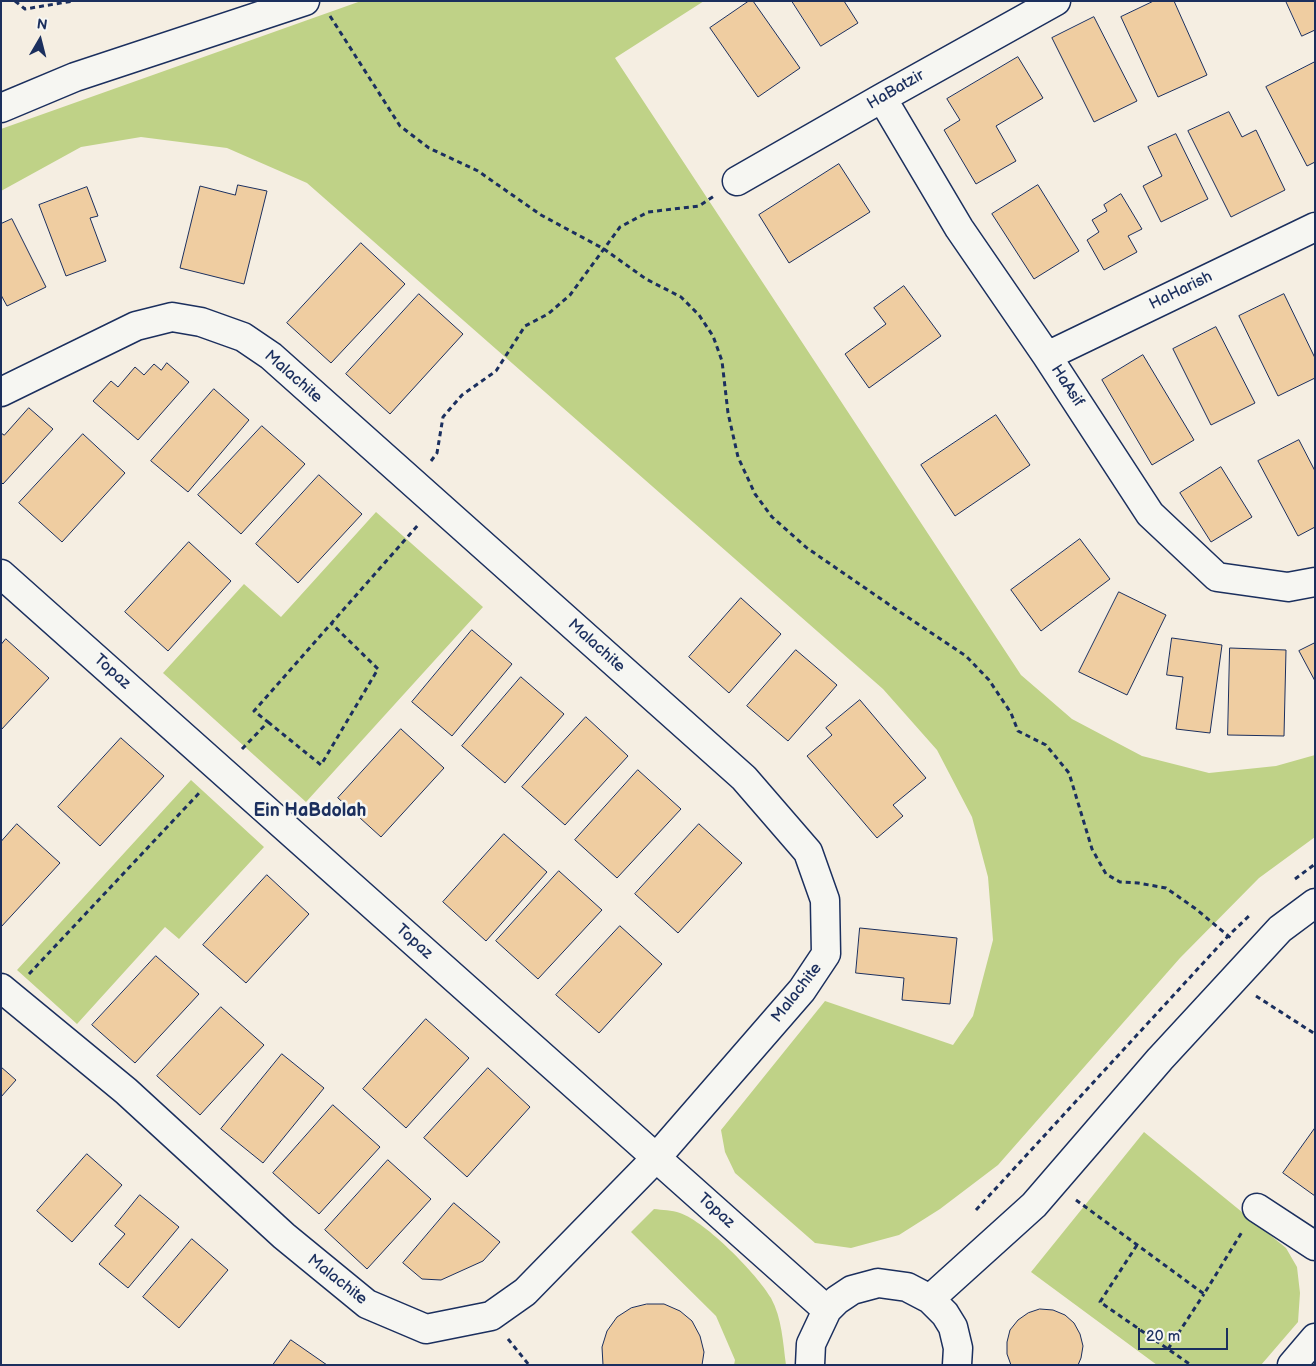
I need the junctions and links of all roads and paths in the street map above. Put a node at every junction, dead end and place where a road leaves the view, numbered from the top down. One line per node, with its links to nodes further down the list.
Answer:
1 (15, 1): 2 (path)
2 (73, 1)
3 (1056, 1): 5 (street, HaBatzir)
4 (315, 5): 6 (street); 9 (path)
5 (882, 98): 7 (street, HaBatzir); 10 (street, HaAsif)
6 (1, 108)
7 (738, 181): 9 (path)
8 (1315, 227): 10 (street, HaHarish)
9 (604, 249): 12 (path); 18 (path)
10 (1047, 356): 14 (street, HaAsif)
11 (1, 392): 12 (street, Malachite)
12 (414, 483): 22 (street, Malachite)
13 (1, 574): 22 (street, Topaz)
14 (1315, 582)
15 (331, 623): 16 (path)
16 (268, 722)
17 (1315, 903): 18 (street)
18 (1254, 957): 19 (street)
19 (1233, 980): 21 (path); 23 (street)
20 (1, 988): 22 (street, Malachite)
21 (1315, 1034)
22 (656, 1158): 29 (street, Topaz)
23 (1053, 1184): 25 (path); 28 (street)
24 (1257, 1208): 26 (street); 27 (path)
25 (1137, 1245): 27 (path); 31 (path)
26 (1315, 1246)
27 (1204, 1294): 31 (path)
28 (930, 1299): 29 (street); 33 (street)
29 (827, 1310): 32 (street)
30 (1315, 1338): 35 (street)
31 (1168, 1349): 34 (path)
32 (810, 1365)
33 (957, 1365)
34 (1191, 1365)
35 (1292, 1365)

